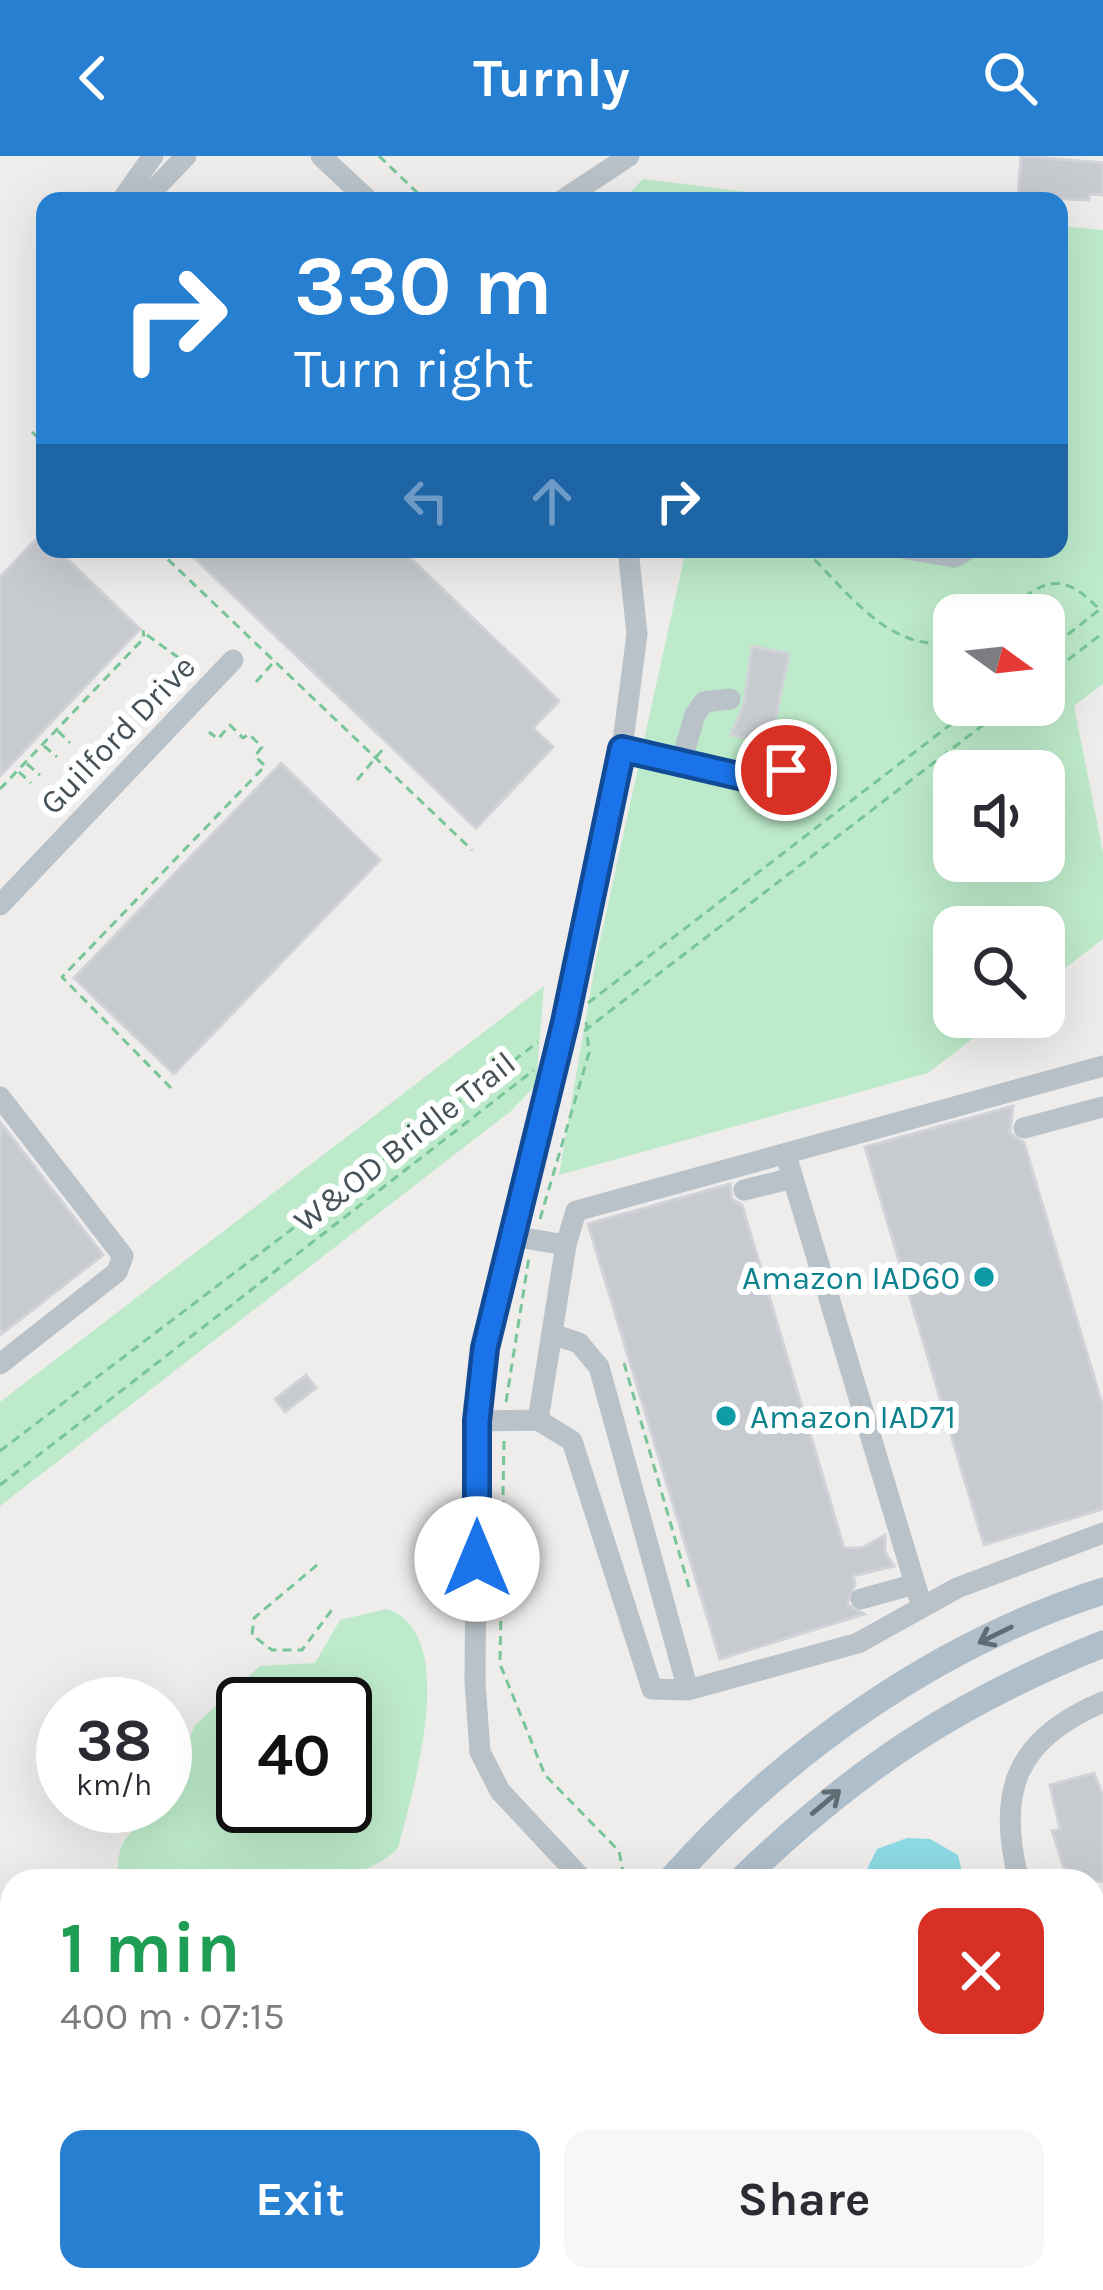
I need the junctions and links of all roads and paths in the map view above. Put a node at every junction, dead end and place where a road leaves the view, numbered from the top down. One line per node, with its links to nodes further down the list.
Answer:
1 (153, 156): 6 (street)
2 (186, 156): 7 (street)
3 (321, 156): 8 (street)
4 (379, 156): 9 (path)
5 (629, 156): 10 (street)
6 (127, 192)
7 (152, 192)
8 (359, 192)
9 (417, 192)
10 (575, 192)
11 (32, 432): 12 (path)
12 (36, 436)
13 (166, 558): 19 (path)
14 (629, 558): 36 (street)
15 (813, 558): 22 (path)
16 (1031, 594): 17 (path)
17 (1101, 608): 21 (path)
18 (251, 625): 19 (path)
19 (243, 633): 24 (path)
20 (1103, 633): 25 (path)
21 (1065, 636)
22 (933, 643)
23 (233, 660): 48 (street, Guilford Drive)
24 (274, 662): 27 (path); 38 (path)
25 (1065, 662)
26 (206, 672): 31 (path)
27 (256, 682)
28 (730, 699): 40 (street)
29 (949, 726): 49 (path)
30 (981, 726): 49 (path, W&OD Bridle Trail)
31 (57, 730): 33 (path); 34 (path)
32 (209, 732): 52 (path)
33 (70, 743)
34 (43, 744): 37 (path); 39 (path)
35 (383, 749): 38 (path)
36 (622, 749): 40 (street); 49 (street)
37 (57, 757)
38 (375, 759): 44 (path); 47 (path)
39 (26, 762): 41 (path); 43 (path)
40 (681, 762): 42 (street)
41 (18, 771): 45 (path); 46 (path)
42 (818, 774)
43 (40, 775)
44 (357, 780)
45 (31, 783)
46 (0, 789)
47 (472, 850)
48 (0, 905)
49 (576, 1026): 50 (street); 50 (path, W&OD Bridle Trail); 59 (path); 67 (path)
50 (557, 1052): 59 (street); 68 (path, W&OD Bridle Trail)
51 (1103, 1066): 56 (street)
52 (171, 1088)
53 (0, 1097): 63 (street)
54 (1103, 1107): 55 (street)
55 (1024, 1128)
56 (786, 1156): 57 (street); 60 (street)
57 (793, 1178): 58 (street); 71 (street)
58 (744, 1190)
59 (522, 1238): 60 (street); 64 (path); 66 (street)
60 (566, 1245): 61 (street)
61 (552, 1334): 65 (street); 78 (street)
62 (624, 1363): 72 (path)
63 (0, 1364)
64 (504, 1418): 65 (street); 66 (street); 81 (path)
65 (538, 1420): 78 (street)
66 (477, 1421): 80 (street)
67 (0, 1451)
68 (0, 1485)
69 (1103, 1534): 76 (street)
70 (317, 1565): 75 (path)
71 (913, 1577): 74 (street); 76 (street)
72 (689, 1587)
73 (1103, 1591): 82 (main road, one-way to 82)
74 (861, 1592)
75 (334, 1607)
76 (922, 1607): 78 (street)
77 (1103, 1644): 83 (main road, one-way to 77)
78 (688, 1690)
79 (1103, 1702): 84 (street)
80 (573, 1869)
81 (623, 1869)
82 (680, 1869)
83 (752, 1869)
84 (1016, 1869)

